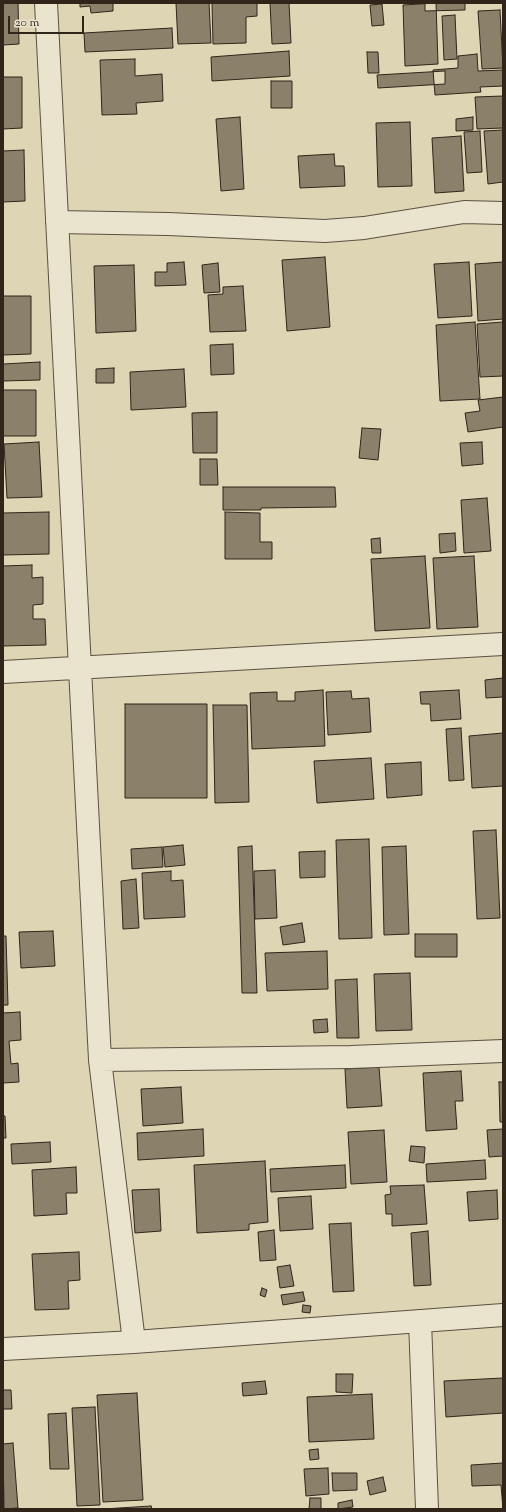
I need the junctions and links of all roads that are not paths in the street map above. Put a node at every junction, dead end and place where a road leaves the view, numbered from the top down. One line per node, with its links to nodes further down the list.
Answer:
1 (46, 3): 3 (street)
2 (503, 213): 3 (street)
3 (57, 222): 5 (street)
4 (503, 644): 5 (street)
5 (80, 667): 6 (street); 8 (street)
6 (3, 672)
7 (503, 1052): 8 (street)
8 (100, 1060): 11 (street)
9 (503, 1315): 10 (street)
10 (420, 1321): 11 (street); 13 (street)
11 (134, 1342): 12 (street)
12 (3, 1349)
13 (427, 1509)

